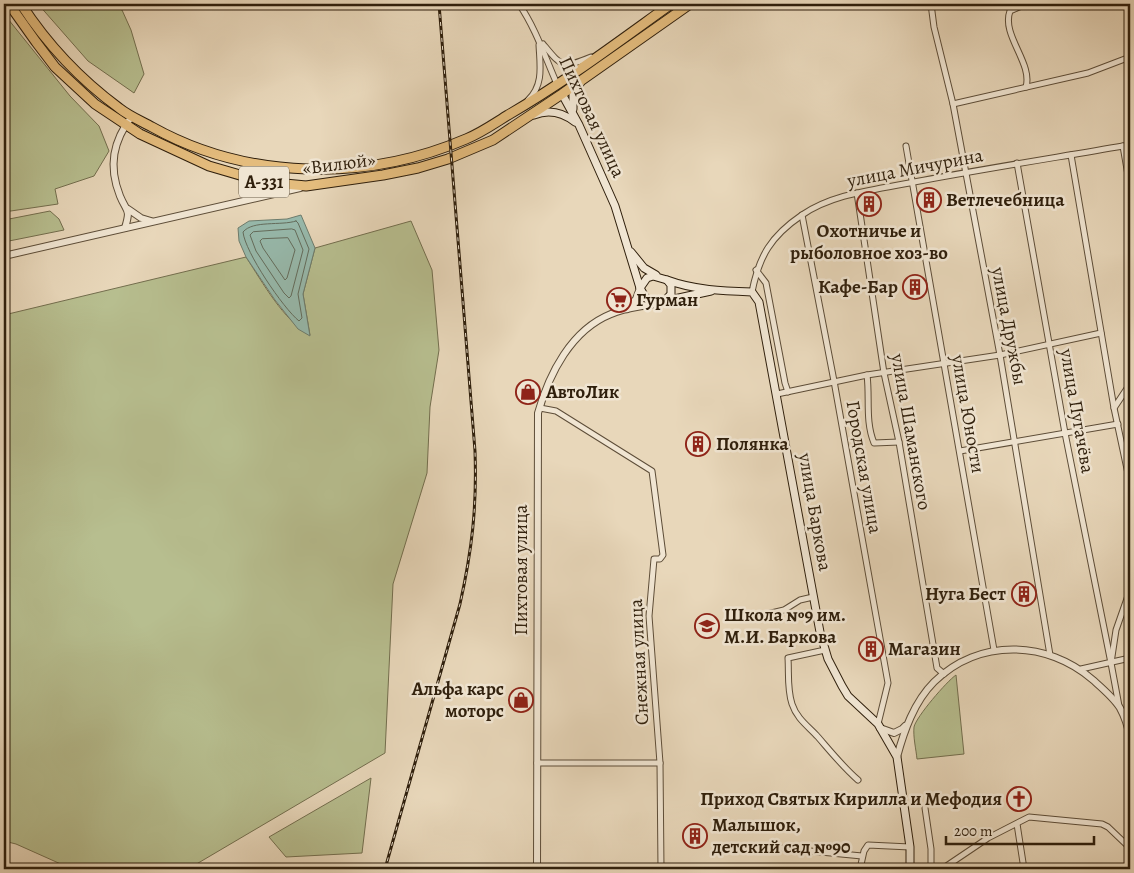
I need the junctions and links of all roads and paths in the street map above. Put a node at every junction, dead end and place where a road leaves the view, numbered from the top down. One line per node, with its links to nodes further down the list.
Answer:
1 (9, 4): 19 (highway, «Вилюй» / А-331)
2 (21, 4): 17 (highway, «Вилюй» / А-331)
3 (519, 4): 8 (street, Пихтовая улица)
4 (671, 4): 9 (highway, «Вилюй» / А-331)
5 (690, 4): 11 (highway, «Вилюй» / А-331)
6 (931, 4): 15 (street, улица Дружбы)
7 (1026, 4): 13 (street)
8 (539, 39): 9 (street); 12 (street, Пихтовая улица); 16 (street)
9 (599, 54): 12 (highway, «Вилюй» / А-331)
10 (1130, 57): 13 (street)
11 (589, 74): 14 (highway, «Вилюй» / А-331); 20 (main road)
12 (557, 84): 14 (highway, Пихтовая улица); 16 (highway, «Вилюй» / А-331)
13 (1026, 87): 15 (street)
14 (562, 94): 18 (highway, «Вилюй» / А-331); 20 (main road, Пихтовая улица)
15 (953, 104): 26 (street, улица Дружбы)
16 (518, 110): 17 (highway, «Вилюй» / А-331)
17 (132, 116): 19 (street)
18 (526, 118): 20 (main road); 28 (highway, «Вилюй» / А-331)
19 (125, 125): 28 (highway, «Вилюй» / А-331); 31 (street)
20 (579, 125): 35 (main road, Пихтовая улица)
21 (906, 146): 27 (street, улица Юности)
22 (1123, 146): 23 (street, улица Мичурина); 24 (street, улица Мичурина); 29 (street)
23 (1130, 146)
24 (1071, 155): 25 (street, улица Мичурина); 46 (street)
25 (1017, 163): 26 (street, улица Мичурина); 47 (street, улица Пугачёва)
26 (965, 173): 27 (street, улица Мичурина); 48 (street, улица Дружбы)
27 (912, 183): 30 (street, улица Мичурина); 49 (street, улица Юности)
28 (306, 186): 33 (street)
29 (1130, 187)
30 (857, 193): 32 (street, улица Мичурина); 50 (street, улица Шаманского)
31 (128, 209): 33 (street); 34 (street)
32 (802, 215): 37 (street, улица Мичурина); 52 (street, Городская улица)
33 (152, 221): 34 (street)
34 (125, 228): 36 (street)
35 (628, 248): 38 (main road, Пихтовая улица); 40 (main road, Пихтовая улица)
36 (4, 256)
37 (756, 270): 42 (street, улица Мичурина); 54 (street)
38 (658, 276): 39 (main road); 40 (main road)
39 (667, 280): 41 (main road); 43 (main road)
40 (640, 288): 44 (main road); 45 (street)
41 (714, 291): 42 (main road); 43 (main road)
42 (752, 292): 55 (main road, улица Баркова)
43 (664, 302): 44 (main road)
44 (653, 304): 45 (street, Пихтовая улица)
45 (626, 310): 56 (street, Пихтовая улица)
46 (1101, 333): 47 (street); 57 (street)
47 (1050, 344): 48 (street); 59 (street, улица Пугачёва)
48 (1000, 355): 49 (street); 60 (street, улица Дружбы)
49 (945, 364): 50 (street); 62 (street, улица Юности)
50 (884, 373): 51 (street); 61 (street, улица Шаманского)
51 (866, 376): 52 (street); 61 (street)
52 (834, 381): 54 (street); 76 (street, Городская улица)
53 (1130, 384): 57 (street)
54 (788, 392): 55 (street)
55 (777, 394): 65 (main road, улица Баркова)
56 (540, 408): 79 (street, Пихтовая улица); 80 (street, Снежная улица)
57 (1114, 408): 58 (street)
58 (1118, 424): 59 (street); 63 (street)
59 (1065, 433): 60 (street); 71 (street, улица Пугачёва)
60 (1014, 441): 62 (street); 69 (street, улица Дружбы)
61 (899, 442): 73 (street, улица Шаманского)
62 (960, 451): 68 (street, улица Юности)
63 (1130, 483)
64 (1130, 590): 71 (street)
65 (813, 597): 66 (street); 67 (main road, улица Баркова)
66 (766, 614)
67 (825, 650): 76 (main road, улица Баркова); 81 (street)
68 (994, 650): 69 (street); 73 (street)
69 (1050, 655): 72 (street)
70 (1130, 658): 71 (street)
71 (1111, 662): 72 (street); 74 (street, улица Пугачёва)
72 (1081, 669): 74 (street)
73 (944, 674): 75 (street)
74 (1119, 707): 77 (street)
75 (909, 721): 76 (street); 78 (street)
76 (879, 726): 78 (main road, улица Баркова)
77 (1130, 736)
78 (897, 757): 84 (main road)
79 (537, 763): 80 (street); 88 (street, Пихтовая улица)
80 (660, 764): 89 (street, Снежная улица)
81 (858, 780)
82 (925, 808): 92 (street)
83 (1017, 824): 86 (street); 93 (street); 94 (street)
84 (910, 847): 87 (street); 91 (main road)
85 (779, 848): 87 (street)
86 (1130, 848)
87 (862, 856): 90 (street)
88 (537, 869)
89 (661, 869)
90 (860, 869)
91 (910, 869)
92 (931, 869)
93 (942, 869)
94 (1024, 869)

